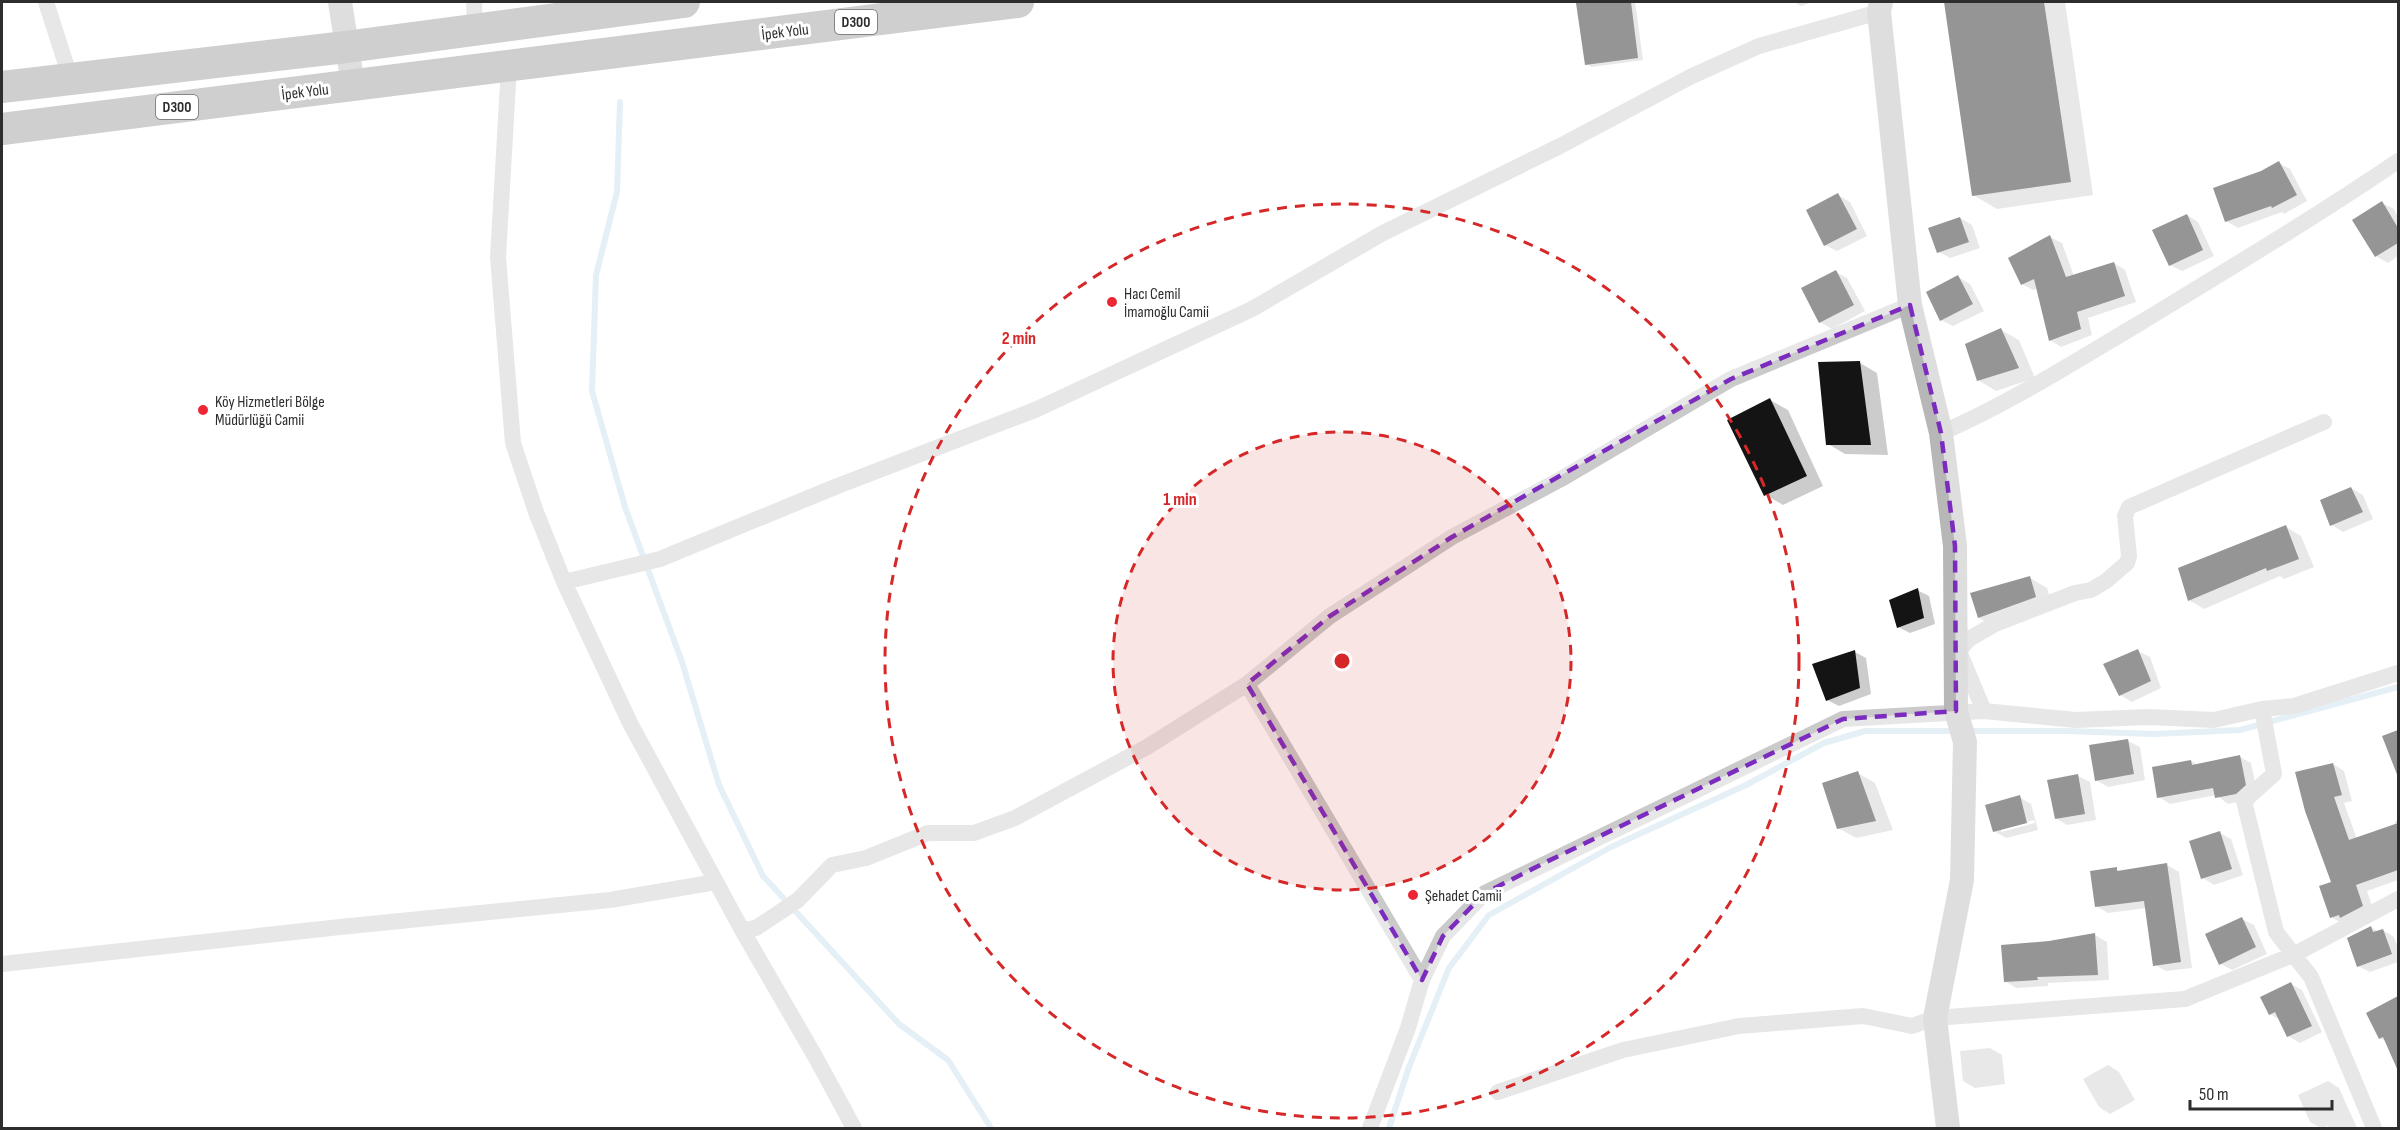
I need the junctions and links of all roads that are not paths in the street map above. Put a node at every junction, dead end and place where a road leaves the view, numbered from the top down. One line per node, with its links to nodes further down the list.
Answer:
1 (46, 2): 10 (street)
2 (340, 2): 8 (street)
3 (684, 2): 6 (highway)
4 (1018, 2): 9 (highway, İpek Yolu / D300)
5 (1880, 7): 15 (street); 18 (street)
6 (589, 10): 7 (highway)
7 (474, 15): 8 (highway)
8 (346, 47): 10 (highway); 11 (street)
9 (509, 66): 11 (highway, İpek Yolu / D300); 18 (street)
10 (71, 80): 12 (highway)
11 (352, 85): 13 (highway, İpek Yolu / D300)
12 (2, 87)
13 (2, 129)
14 (2398, 161): 17 (street)
15 (1910, 305): 17 (street); 20 (street)
16 (2324, 422): 22 (street)
17 (1941, 433): 21 (street)
18 (564, 582): 24 (street)
19 (2398, 673): 23 (street)
20 (1247, 684): 26 (street); 29 (street)
21 (1956, 711): 22 (street); 29 (street); 30 (street)
22 (1984, 711): 23 (street)
23 (2264, 718): 27 (street)
24 (716, 882): 26 (street); 28 (street)
25 (2398, 899): 27 (street)
26 (742, 930): 32 (street)
27 (2295, 954): 30 (street); 35 (street)
28 (2, 964)
29 (1422, 980): 33 (street)
30 (1935, 1018): 31 (street); 34 (street)
31 (1498, 1092)
32 (854, 1128)
33 (1370, 1128)
34 (1948, 1128)
35 (2374, 1128)

